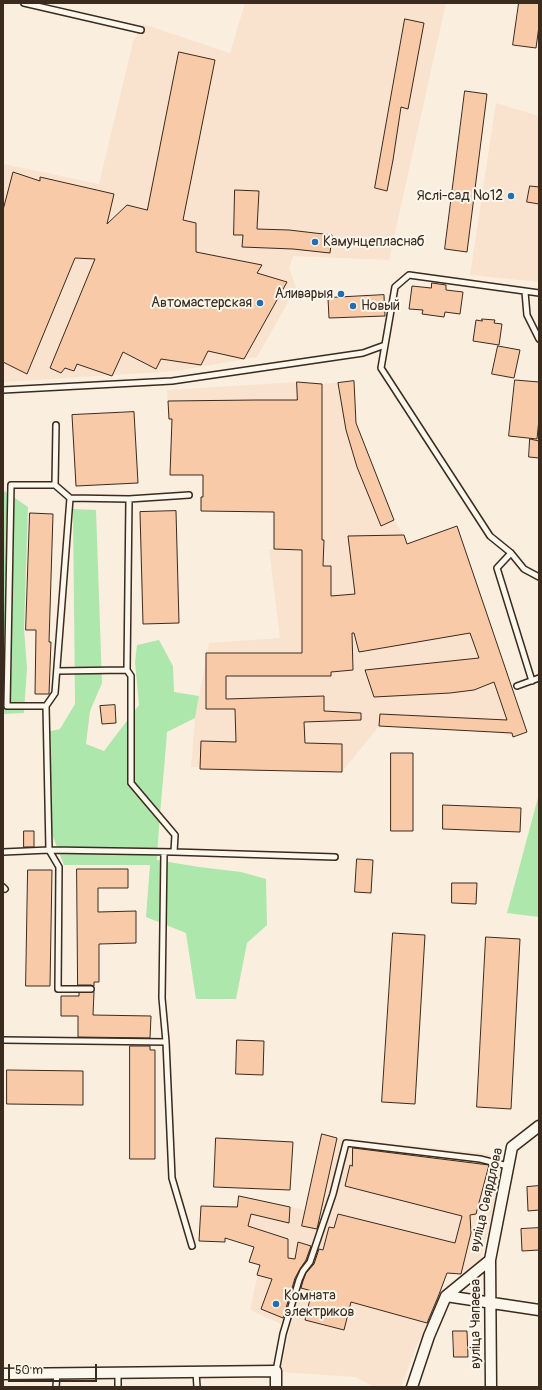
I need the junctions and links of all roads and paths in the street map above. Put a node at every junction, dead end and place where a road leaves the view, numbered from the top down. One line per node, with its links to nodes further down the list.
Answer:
1 (24, 3): 2 (lane)
2 (141, 30)
3 (525, 292): 4 (lane); 5 (lane); 6 (lane)
4 (539, 293)
5 (539, 338)
6 (385, 345): 7 (lane); 13 (lane)
7 (3, 390)
8 (56, 425): 9 (lane)
9 (55, 485): 11 (lane); 20 (lane)
10 (189, 495): 12 (lane)
11 (70, 498): 12 (lane); 16 (lane)
12 (130, 499): 15 (lane)
13 (511, 553): 14 (lane); 18 (lane)
14 (539, 578)
15 (127, 670): 16 (lane); 24 (lane)
16 (57, 671): 20 (lane)
17 (539, 678): 18 (lane)
18 (532, 681): 19 (lane)
19 (517, 686)
20 (46, 706): 21 (lane)
21 (49, 850): 22 (lane); 23 (lane); 26 (lane)
22 (3, 852)
23 (164, 852): 24 (lane); 28 (lane)
24 (174, 852): 25 (lane)
25 (335, 857)
26 (91, 989)
27 (3, 1040): 28 (lane)
28 (166, 1042): 31 (lane)
29 (538, 1128): 30 (street, вуліца Свярдлова)
30 (508, 1166): 32 (street, вуліца Свярдлова); 36 (lane)
31 (192, 1246)
32 (490, 1260): 33 (street, вуліца Свярдлова); 34 (street, вуліца Чапаева)
33 (446, 1296): 34 (street); 45 (street, вуліца Свярдлова)
34 (491, 1302): 35 (street); 46 (street, вуліца Чапаева)
35 (539, 1310)
36 (276, 1371): 38 (street); 44 (street)
37 (118, 1372): 38 (street); 39 (street); 42 (lane)
38 (196, 1372): 43 (lane)
39 (57, 1373): 40 (street); 41 (lane)
40 (3, 1374)
41 (56, 1387)
42 (118, 1387)
43 (197, 1387)
44 (276, 1387)
45 (412, 1387)
46 (491, 1387)

